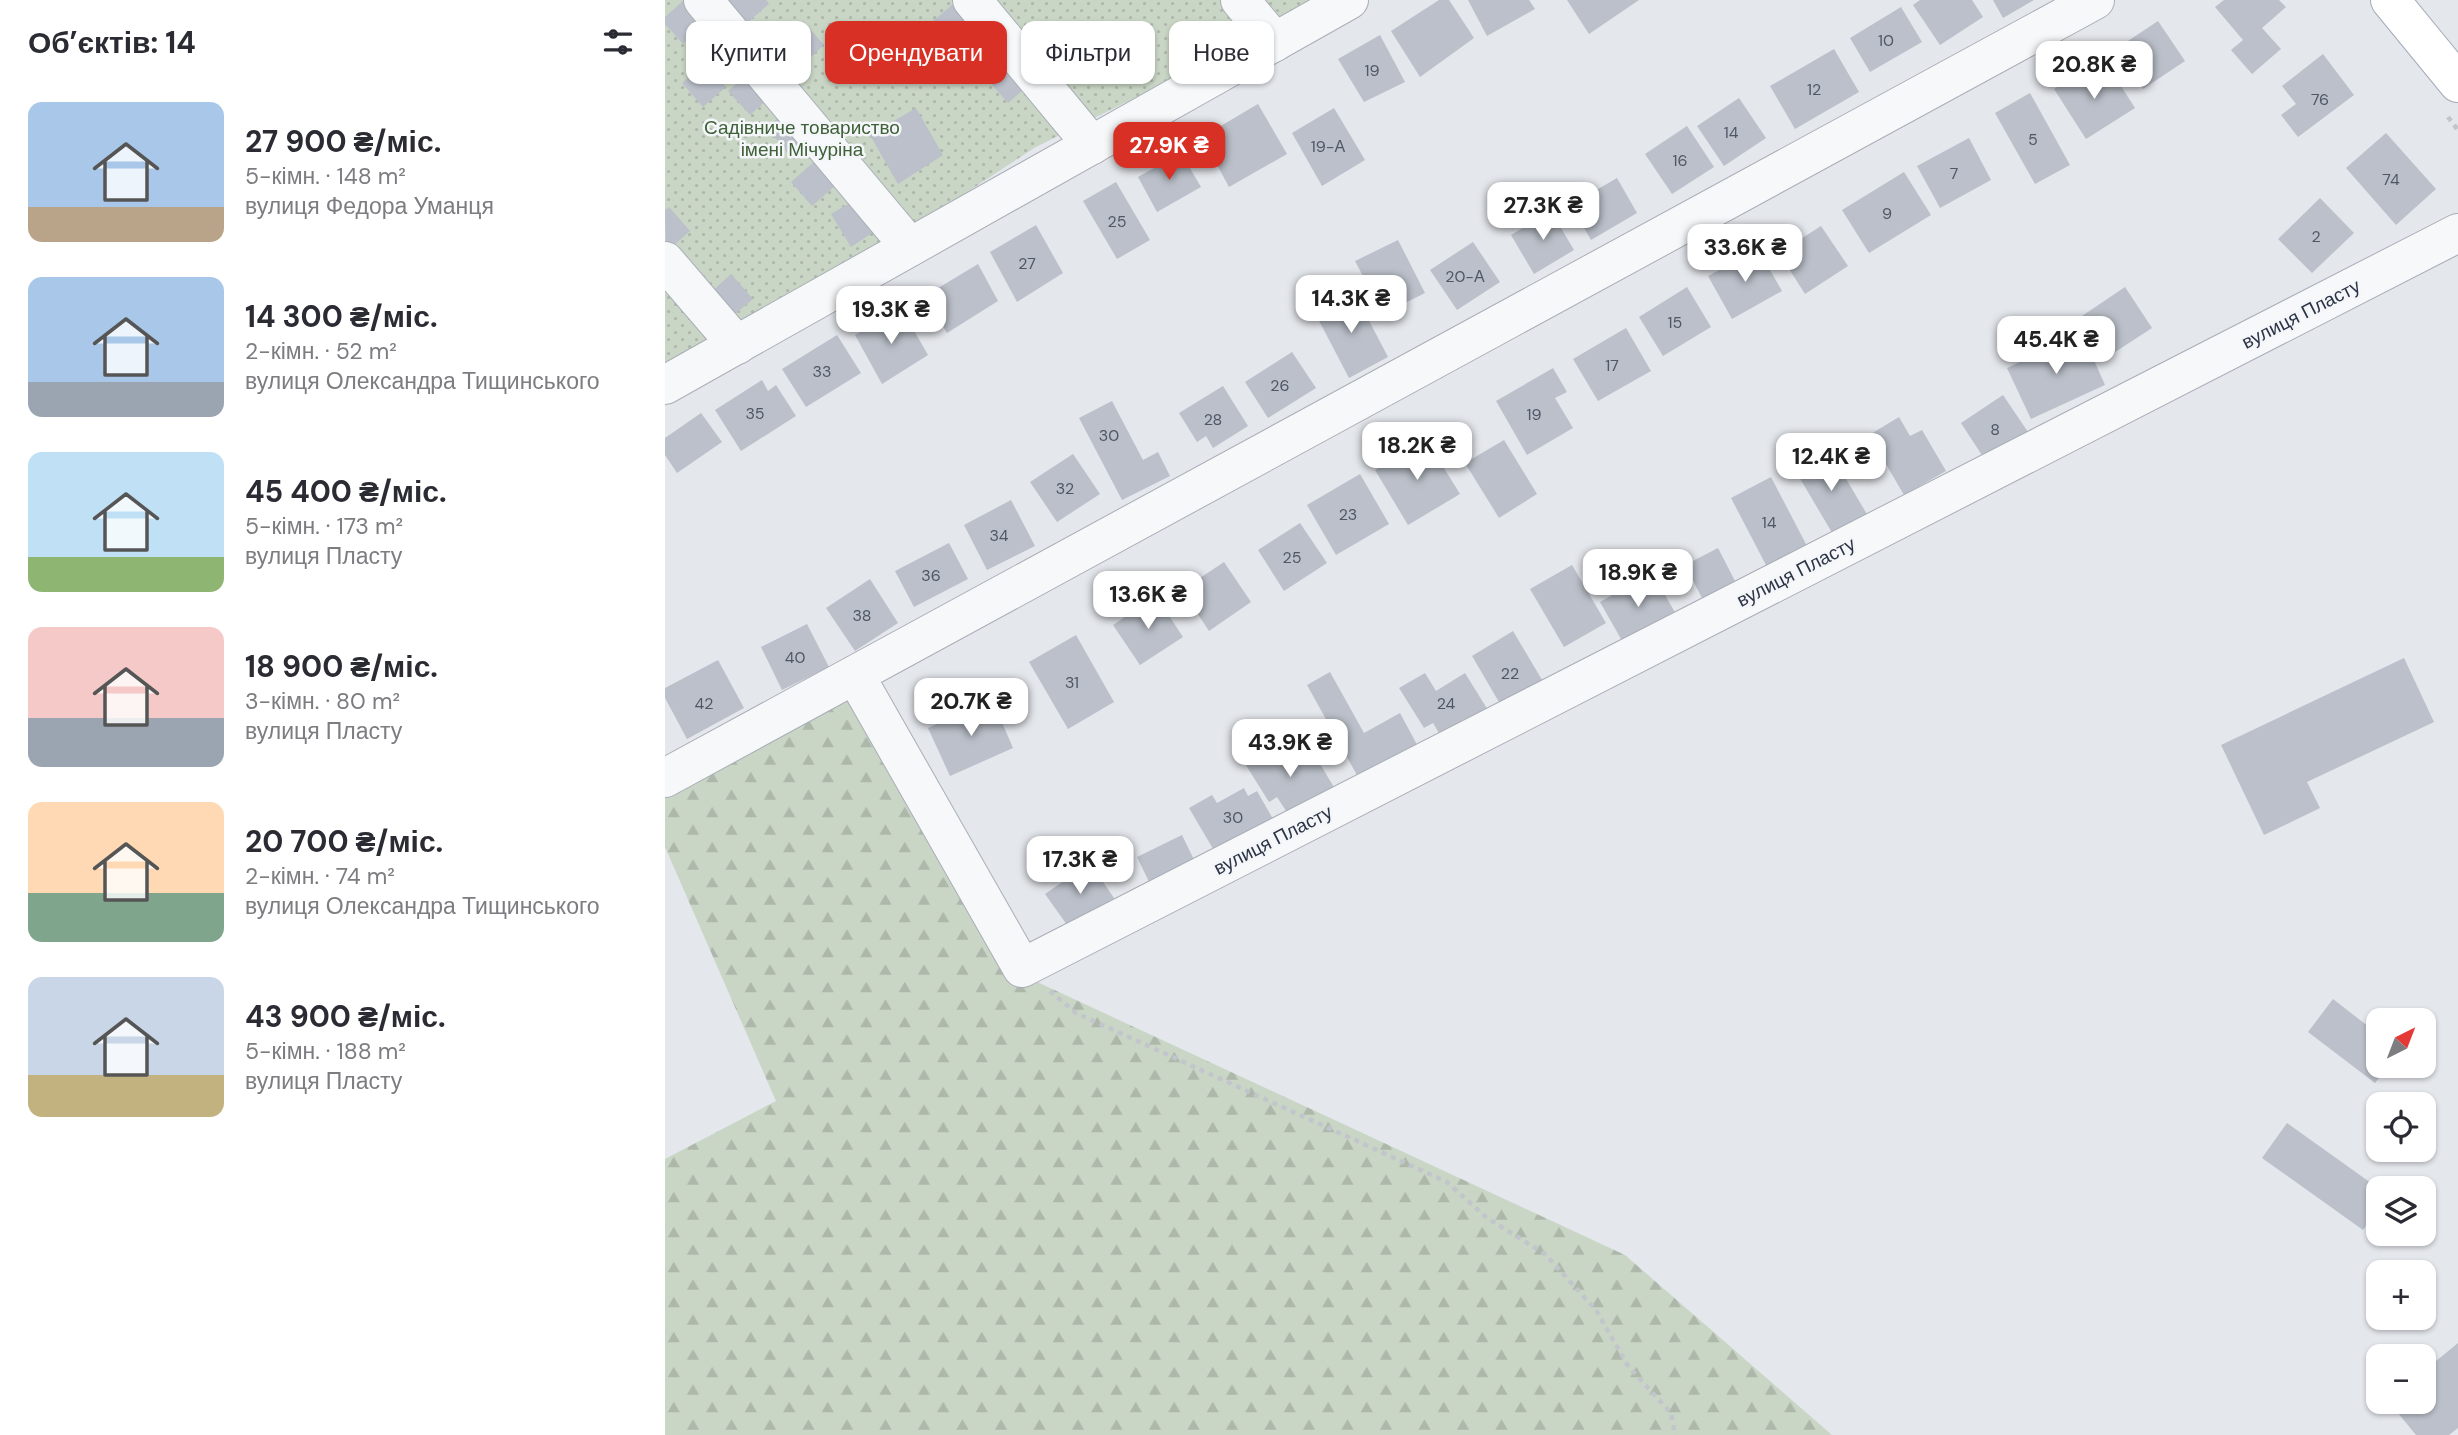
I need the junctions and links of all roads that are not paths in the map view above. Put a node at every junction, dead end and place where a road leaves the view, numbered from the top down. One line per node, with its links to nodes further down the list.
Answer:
1 (703, 0): 11 (street)
2 (972, 0): 9 (street)
3 (1240, 0): 7 (street)
4 (1349, 0): 7 (street)
5 (2095, 0): 15 (street)
6 (2390, 0): 8 (main road)
7 (1275, 42): 9 (street)
8 (2458, 83)
9 (1092, 145): 11 (street)
10 (2458, 233): 15 (street, вулиця Пласту)
11 (910, 247): 13 (street)
12 (665, 261): 13 (street)
13 (737, 345): 14 (street)
14 (665, 385)
15 (855, 675): 16 (street)
16 (665, 778)

